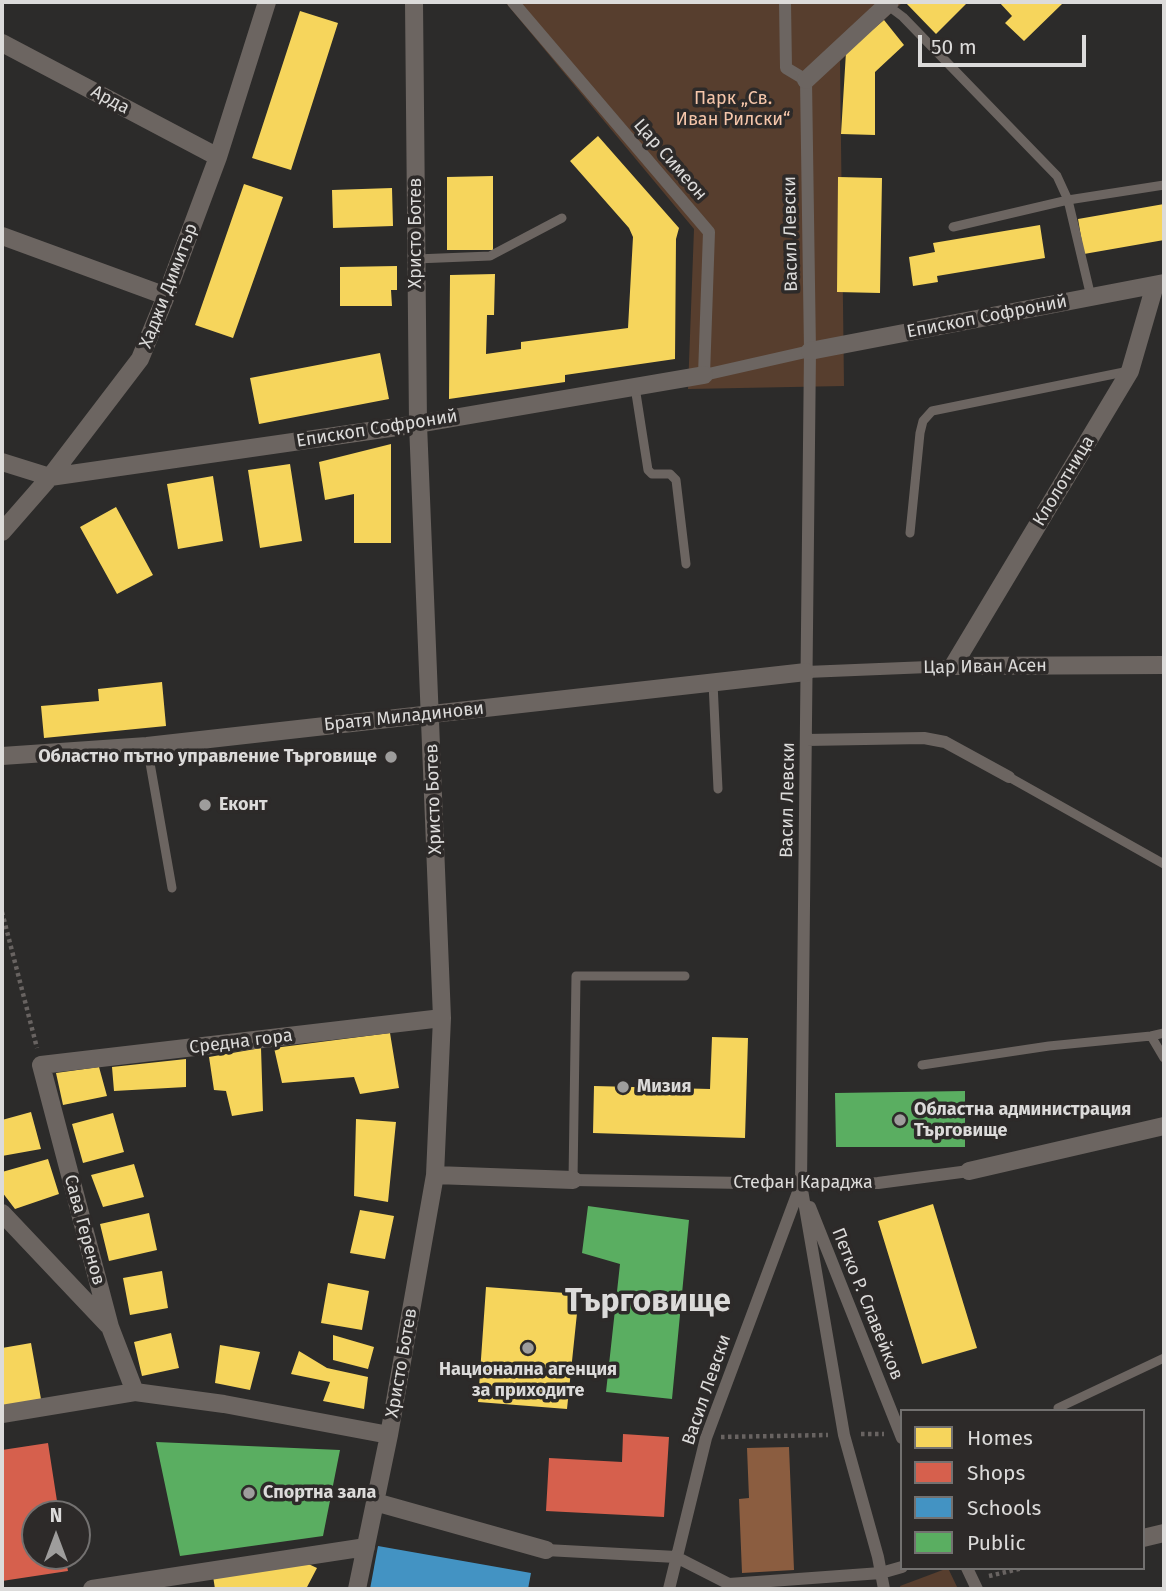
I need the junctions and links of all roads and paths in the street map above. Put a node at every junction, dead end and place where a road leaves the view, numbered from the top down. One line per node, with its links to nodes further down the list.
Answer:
1 (267, 2): 8 (street, Хаджи Димитър)
2 (414, 2): 14 (street, Христо Ботев)
3 (513, 2): 20 (street, Цар Симеон)
4 (785, 2): 7 (street)
5 (889, 3): 7 (street); 10 (lane)
6 (2, 43): 8 (street, Арда)
7 (806, 80): 18 (street, Васил Левски)
8 (218, 156): 16 (street, Хаджи Димитър)
9 (1164, 186): 10 (lane)
10 (1068, 200): 12 (lane); 17 (lane)
11 (562, 218): 14 (lane)
12 (953, 227)
13 (2, 236): 16 (street)
14 (416, 259): 22 (street, Христо Ботев)
15 (1159, 284): 17 (street, Епископ Софроний); 19 (street, Клолотница)
16 (166, 296): 24 (street, Хаджи Димитър)
17 (1091, 297): 18 (street, Епископ Софроний)
18 (810, 351): 20 (street); 30 (street, Васил Левски)
19 (1130, 371): 26 (lane); 29 (street, Клолотница)
20 (704, 375): 21 (street, Епископ Софроний)
21 (635, 387): 22 (street, Епископ Софроний); 27 (lane)
22 (418, 424): 24 (street, Епископ Софроний); 32 (street, Христо Ботев)
23 (2, 462): 24 (street)
24 (50, 477): 25 (street, Хаджи Димитър)
25 (2, 532)
26 (910, 533)
27 (686, 564)
28 (1164, 665): 29 (street, Цар Иван Асен)
29 (953, 666): 30 (street, Цар Иван Асен)
30 (806, 672): 31 (street, Братя Миладинови); 33 (street, Васил Левски)
31 (713, 683): 32 (street, Братя Миладинови); 37 (lane)
32 (431, 714): 34 (street, Братя Миладинови); 42 (street, Христо Ботев)
33 (806, 740): 36 (street); 52 (street, Васил Левски)
34 (147, 747): 35 (street, Братя Миладинови); 39 (lane)
35 (2, 756)
36 (1009, 777): 38 (lane)
37 (718, 789)
38 (1164, 864)
39 (172, 888)
40 (2, 912): 46 (path)
41 (685, 976): 51 (lane)
42 (442, 1018): 46 (street, Средна гора); 50 (street, Христо Ботев)
43 (1164, 1033): 44 (lane)
44 (1151, 1036): 45 (lane); 47 (lane)
45 (1164, 1058)
46 (41, 1066): 54 (street, Сава Геренов)
47 (922, 1066)
48 (1164, 1126): 49 (street, Стефан Караджа)
49 (969, 1171): 52 (street, Стефан Караджа)
50 (435, 1175): 51 (street, Стефан Караджа); 60 (street, Христо Ботев)
51 (573, 1180): 52 (street, Стефан Караджа)
52 (801, 1184): 59 (street, Петко Р. Славейков); 61 (street); 63 (street, Васил Левски)
53 (2, 1213): 54 (street)
54 (110, 1327): 56 (street, Сава Геренов)
55 (1164, 1358): 57 (lane)
56 (135, 1392): 58 (street); 60 (street)
57 (1058, 1408)
58 (2, 1414)
59 (900, 1433)
60 (389, 1435): 64 (street, Христо Ботев)
61 (844, 1435): 62 (path); 63 (path); 72 (street)
62 (900, 1436)
63 (706, 1438): 69 (street, Васил Левски)
64 (375, 1502): 67 (street, Христо Ботев); 68 (street)
65 (1164, 1532): 66 (street)
66 (1145, 1537)
67 (366, 1547): 75 (street); 76 (street, Христо Ботев)
68 (546, 1550): 69 (street)
69 (676, 1557): 74 (street); 77 (street, Васил Левски)
70 (900, 1568): 72 (street)
71 (1017, 1570): 73 (path)
72 (881, 1573): 74 (street); 78 (street)
73 (975, 1585)
74 (730, 1587)
75 (92, 1589)
76 (357, 1589)
77 (669, 1589)
78 (884, 1589)

